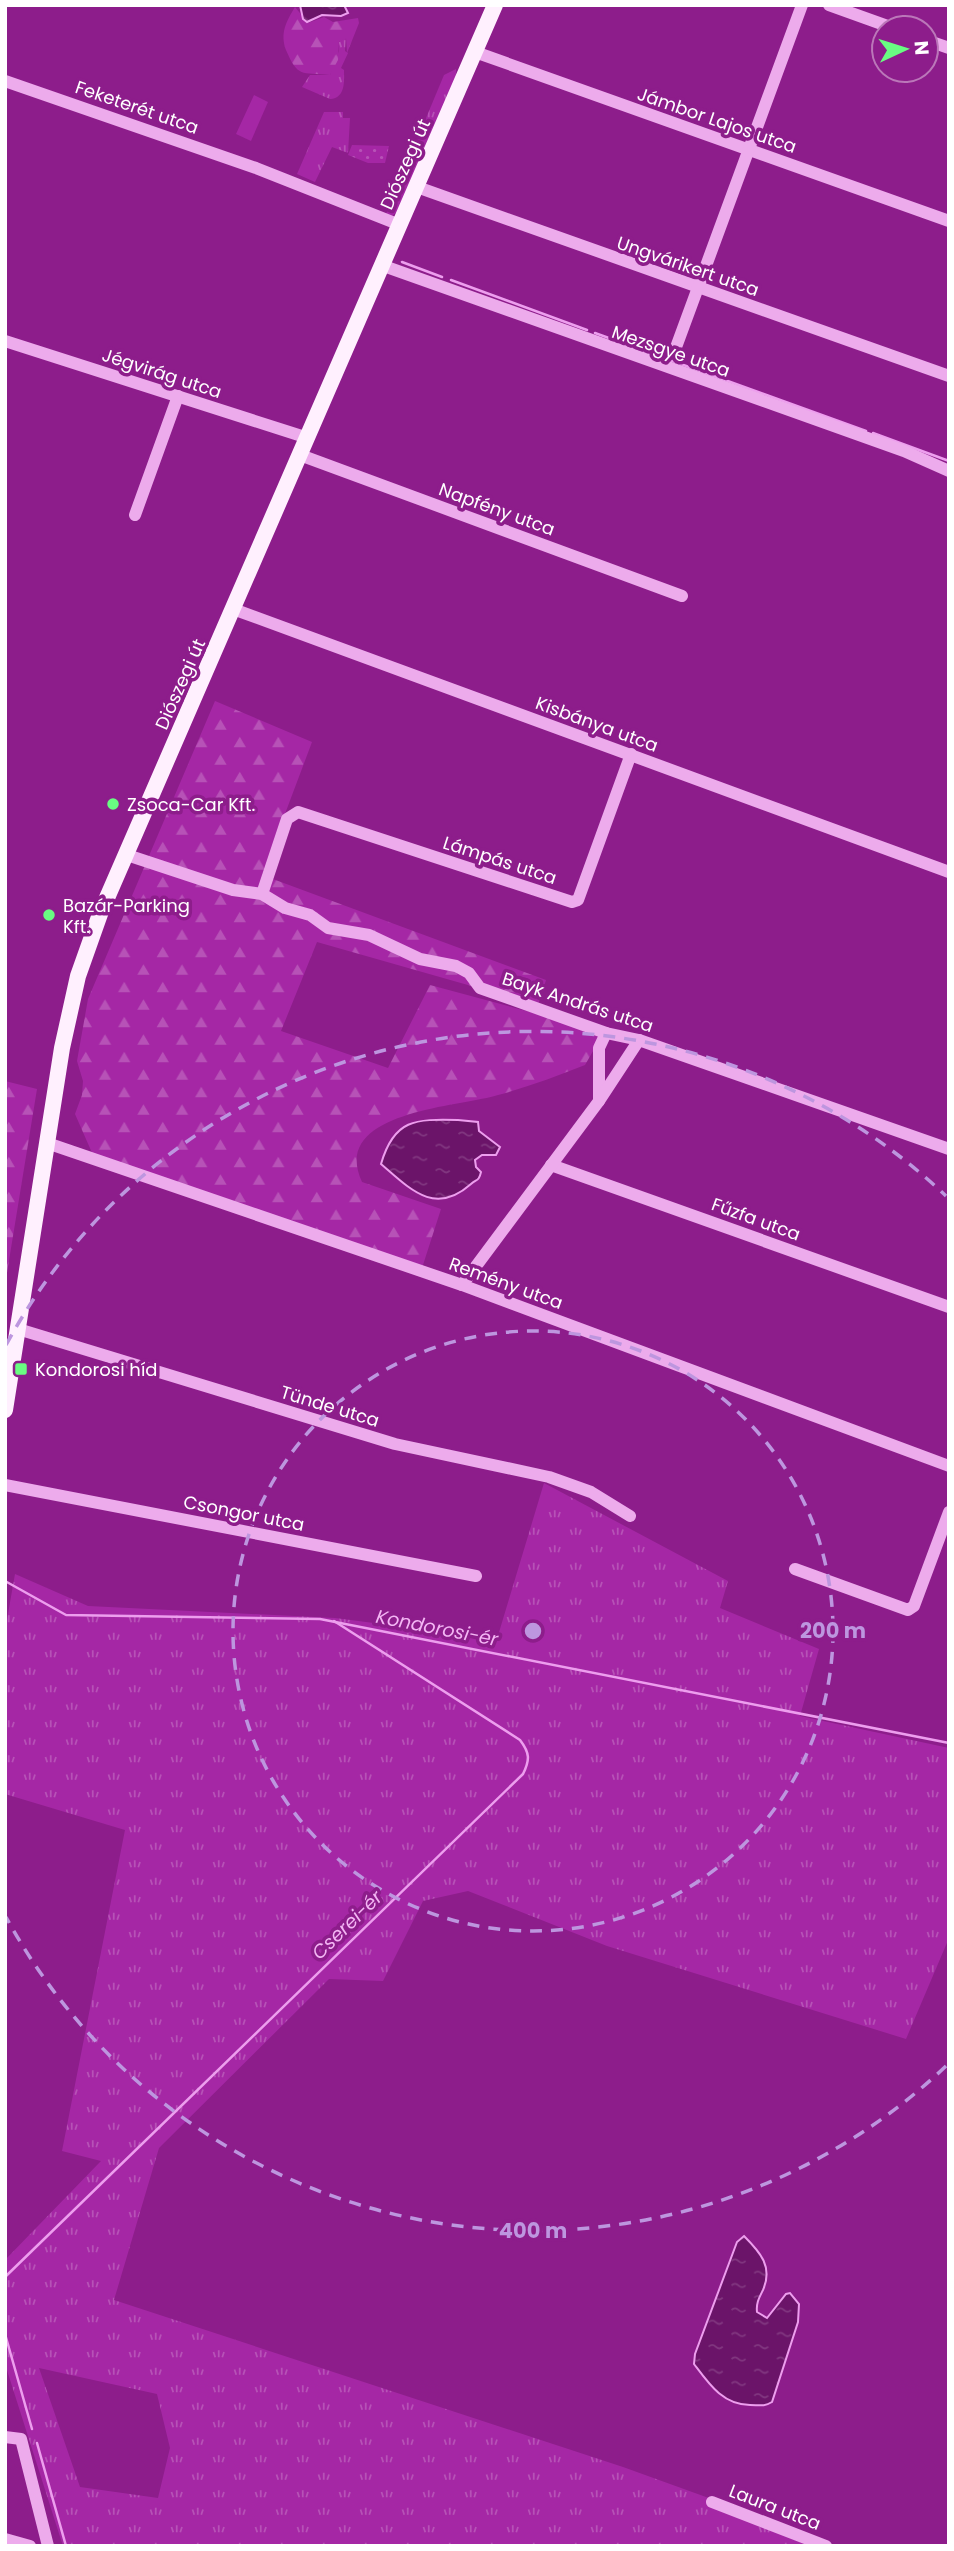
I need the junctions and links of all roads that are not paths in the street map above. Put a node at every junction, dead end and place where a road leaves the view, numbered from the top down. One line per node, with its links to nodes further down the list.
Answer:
1 (495, 5): 5 (main road, Diószegi út)
2 (802, 5): 7 (street)
3 (829, 5): 4 (street)
4 (870, 20)
5 (475, 52): 7 (street, Jámbor Lajos utca); 8 (main road, Diószegi út)
6 (5, 81): 10 (street, Feketerét utca)
7 (749, 150): 9 (street, Jámbor Lajos utca); 12 (street)
8 (417, 187): 10 (main road, Diószegi út); 12 (street, Ungvárikert utca)
9 (949, 221)
10 (400, 225): 11 (main road, Diószegi út)
11 (381, 265): 17 (main road, Diószegi út); 19 (street, Mezsgye utca)
12 (698, 288): 14 (street); 15 (street, Ungvárikert utca)
13 (5, 341): 16 (street, Jégvirág utca)
14 (675, 350)
15 (949, 376)
16 (178, 396): 17 (street, Jégvirág utca); 20 (street)
17 (308, 438): 18 (main road, Diószegi út)
18 (300, 455): 21 (street, Napfény utca); 22 (main road, Diószegi út)
19 (949, 471)
20 (135, 515)
21 (682, 596)
22 (233, 609): 23 (street, Kisbánya utca); 24 (main road, Diószegi út)
23 (631, 754): 25 (street, Kisbánya utca); 26 (street, Lámpás utca)
24 (127, 855): 26 (street, Bayk András utca); 30 (main road, Diószegi út)
25 (949, 872)
26 (262, 894): 27 (street, Bayk András utca)
27 (606, 1033): 28 (street, Bayk András utca); 29 (street)
28 (639, 1040): 29 (street); 31 (street, Bayk András utca)
29 (599, 1101): 32 (street)
30 (47, 1143): 33 (street, Remény utca); 35 (main road, Diószegi út)
31 (949, 1149)
32 (551, 1165): 33 (street); 34 (street, Fűzfa utca)
33 (462, 1285): 37 (street, Remény utca)
34 (949, 1307)
35 (18, 1329): 36 (main road, Diószegi út); 40 (street, Tünde utca)
36 (5, 1410)
37 (949, 1466)
38 (5, 1485): 42 (street, Csongor utca)
39 (949, 1512): 41 (street)
40 (630, 1516)
41 (795, 1569)
42 (476, 1576)
43 (5, 2437): 47 (street)
44 (712, 2502): 48 (street, Laura utca)
45 (5, 2539): 46 (street)
46 (30, 2546)
47 (48, 2546)
48 (826, 2546)

